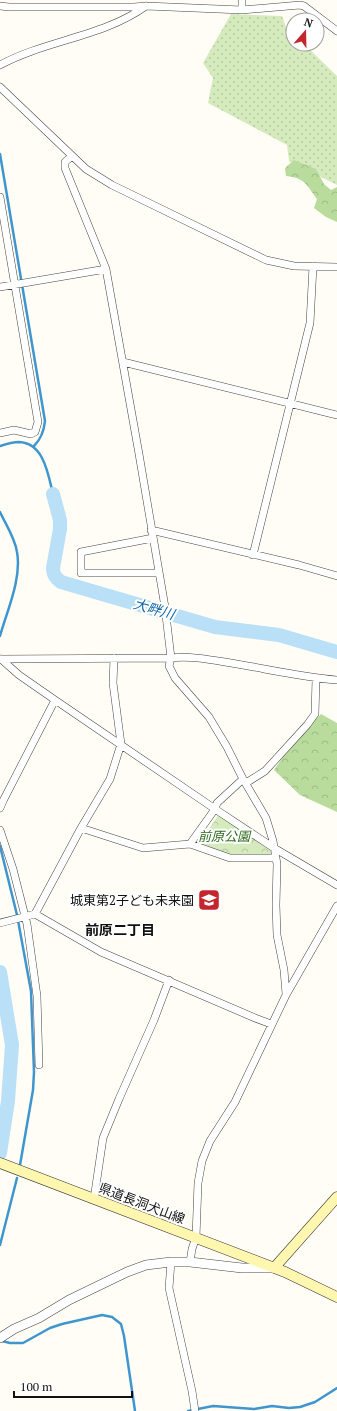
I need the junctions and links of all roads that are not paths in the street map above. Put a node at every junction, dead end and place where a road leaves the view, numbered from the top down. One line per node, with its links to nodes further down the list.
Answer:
1 (242, 1): 4 (street)
2 (0, 6): 3 (street)
3 (146, 6): 4 (street); 6 (street)
4 (242, 10): 5 (street)
5 (337, 31)
6 (0, 65)
7 (0, 87): 8 (street)
8 (72, 156): 10 (street); 12 (street)
9 (0, 197): 13 (street)
10 (313, 266): 11 (street); 16 (street)
11 (337, 267)
12 (106, 269): 13 (street); 15 (street)
13 (15, 284): 14 (street); 18 (street)
14 (0, 287)
15 (123, 362): 16 (street); 19 (street)
16 (291, 403): 17 (street); 21 (street)
17 (337, 415)
18 (0, 433)
19 (152, 530): 20 (street); 21 (street)
20 (153, 538): 22 (street); 22 (street)
21 (253, 555): 23 (street)
22 (159, 573): 25 (street)
23 (337, 576)
24 (114, 658): 25 (street); 26 (street); 30 (street)
25 (171, 658): 27 (street); 31 (street)
26 (1, 659): 29 (street)
27 (316, 679): 28 (street); 31 (street)
28 (337, 680)
29 (55, 700): 30 (street); 32 (street)
30 (121, 744): 33 (street); 34 (street)
31 (245, 782): 33 (street); 37 (street)
32 (0, 808)
33 (215, 809): 36 (street); 37 (street)
34 (81, 828): 36 (street); 41 (street)
35 (0, 830): 42 (street)
36 (190, 844): 38 (street)
37 (274, 848): 38 (street); 39 (street)
38 (276, 858): 45 (street)
39 (337, 885)
40 (337, 906): 45 (street)
41 (35, 914): 42 (street); 44 (street)
42 (24, 918): 43 (street); 47 (street)
43 (0, 923)
44 (169, 980): 46 (street); 50 (street)
45 (286, 994): 46 (street)
46 (271, 1024): 51 (street)
47 (39, 1065)
48 (0, 1163): 50 (main road, 県道長洞犬山線)
49 (337, 1197): 54 (main road)
50 (94, 1199): 51 (main road, 県道長洞犬山線)
51 (196, 1237): 53 (street); 54 (main road, 県道長洞犬山線)
52 (171, 1262): 53 (street); 56 (street); 57 (street)
53 (190, 1262): 54 (street)
54 (274, 1268): 55 (main road, 県道長洞犬山線)
55 (337, 1297)
56 (1, 1337)
57 (195, 1411)

